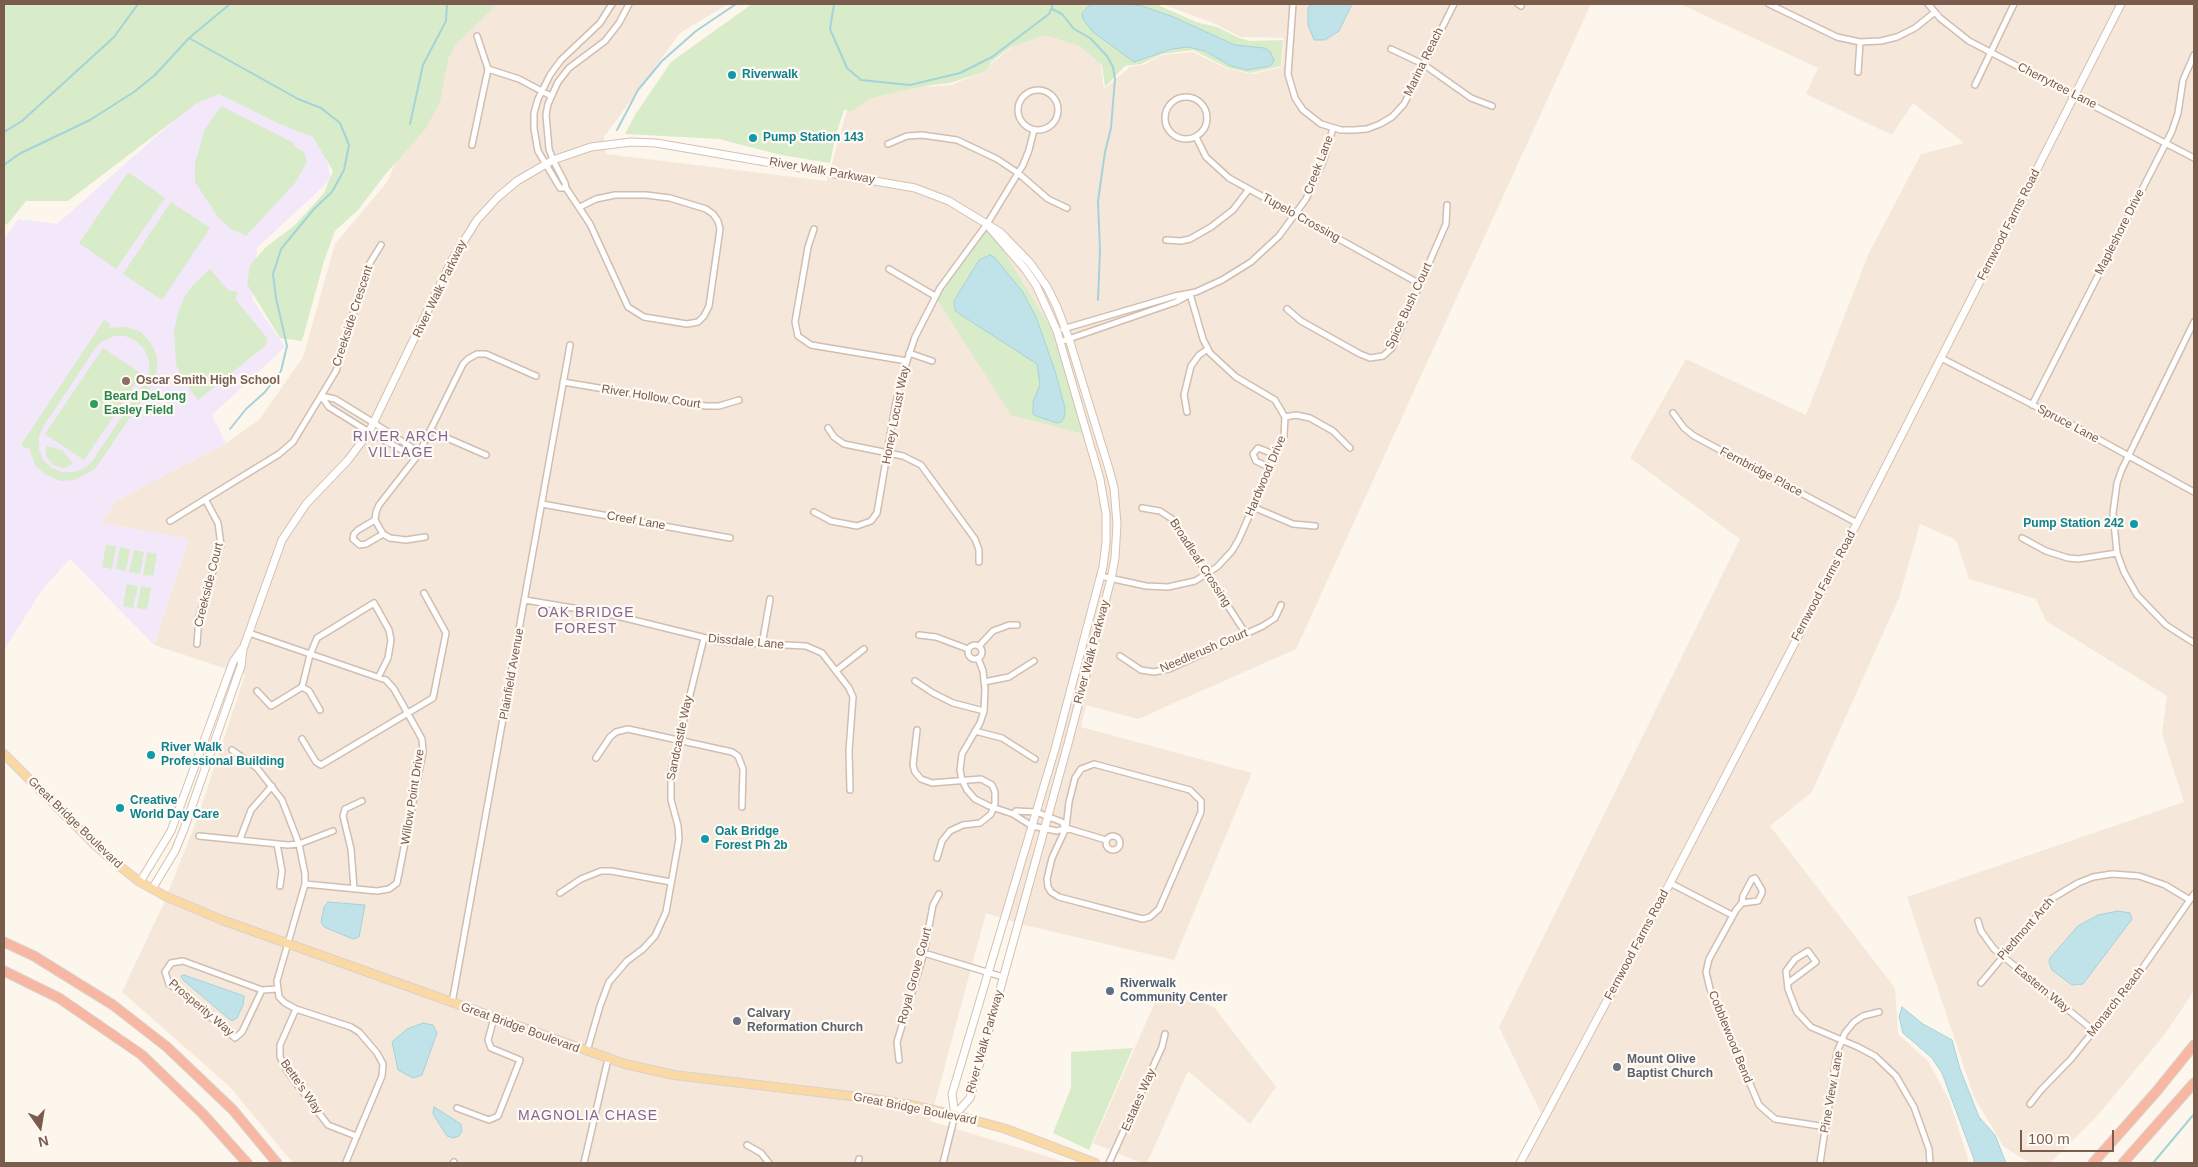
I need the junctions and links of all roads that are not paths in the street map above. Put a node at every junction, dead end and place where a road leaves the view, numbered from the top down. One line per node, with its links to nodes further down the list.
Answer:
1 (612, 4): 19 (street)
2 (629, 4): 20 (street)
3 (1292, 4): 23 (street)
4 (1454, 4): 15 (street, Marina Reach)
5 (1769, 4): 11 (street)
6 (1928, 4): 9 (street, Cherrytree Lane)
7 (2014, 4): 13 (street)
8 (2121, 4): 21 (street, Fernwood Farms Road)
9 (1935, 12): 11 (street); 13 (street, Cherrytree Lane)
10 (477, 36): 16 (street)
11 (1860, 42): 17 (street)
12 (1391, 49): 15 (street)
13 (1991, 54): 18 (street); 21 (street, Cherrytree Lane)
14 (2194, 55): 26 (street, Mapleshore Drive)
15 (1423, 64): 22 (street); 23 (street, Marina Reach)
16 (488, 69): 19 (street); 28 (street)
17 (1858, 72)
18 (1975, 85)
19 (542, 90): 20 (street); 31 (street)
20 (551, 96): 30 (street)
21 (2074, 96): 26 (street, Cherrytree Lane); 56 (street, Fernwood Farms Road)
22 (1492, 106)
23 (1333, 128): 38 (street, Creek Lane)
24 (1034, 130): 24 (street); 32 (street, Honey Locust Way)
25 (1196, 137): 25 (street); 34 (street, Tupelo Crossing)
26 (2166, 143): 29 (street, Cherrytree Lane); 63 (street, Mapleshore Drive)
27 (888, 144): 32 (street)
28 (472, 146)
29 (2194, 158)
30 (553, 160): 31 (street, River Walk Parkway); 33 (street); 39 (street, River Walk Parkway)
31 (544, 165): 33 (street); 67 (street, River Walk Parkway)
32 (1018, 173): 37 (street); 39 (street, Honey Locust Way)
33 (566, 188): 36 (street)
34 (1249, 189): 38 (street, Tupelo Crossing); 41 (street)
35 (1447, 205): 44 (street, Spice Bush Court)
36 (580, 207): 36 (street)
37 (1067, 208)
38 (1295, 215): 44 (street, Tupelo Crossing); 45 (street, Creek Lane)
39 (987, 224): 46 (street, Honey Locust Way); 49 (street, River Walk Parkway); 50 (street, River Walk Parkway)
40 (814, 230): 58 (street)
41 (1166, 240)
42 (381, 245): 61 (street, Creekside Crescent)
43 (889, 270): 46 (street)
44 (1420, 284): 47 (street, Spice Bush Court)
45 (1190, 294): 49 (street, Creek Lane); 51 (street, Creek Lane); 54 (street, Hardwood Drive)
46 (936, 296): 55 (street, Honey Locust Way)
47 (1287, 308)
48 (2194, 322): 76 (street)
49 (1066, 328): 50 (street, Creek Lane); 51 (street, River Walk Parkway)
50 (1057, 331): 52 (street, River Walk Parkway)
51 (1070, 339): 52 (street, Creek Lane); 96 (street, River Walk Parkway)
52 (1060, 342): 95 (street, River Walk Parkway)
53 (570, 345): 60 (street, Plainfield Avenue)
54 (1208, 349): 64 (street); 66 (street, Hardwood Drive)
55 (909, 353): 57 (street); 58 (street, Honey Locust Way)
56 (1941, 358): 63 (street, Spruce Lane); 86 (street, Fernwood Farms Road)
57 (932, 361)
58 (907, 362): 72 (street, Honey Locust Way)
59 (536, 376): 69 (street)
60 (563, 382): 62 (street, River Hollow Court); 80 (street, Plainfield Avenue)
61 (321, 396): 67 (street); 70 (street); 79 (street, Creekside Crescent)
62 (739, 400)
63 (2032, 405): 76 (street, Spruce Lane)
64 (1186, 412)
65 (1673, 413): 86 (street, Fernbridge Place)
66 (1284, 417): 71 (street); 75 (street, Hardwood Drive)
67 (374, 423): 70 (street, River Walk Parkway); 73 (street)
68 (828, 428): 72 (street)
69 (432, 431): 73 (street); 74 (street)
70 (369, 432): 73 (street); 102 (street, River Walk Parkway)
71 (1350, 448)
72 (888, 453): 83 (street, Honey Locust Way); 93 (street)
73 (418, 455): 84 (street)
74 (486, 455)
75 (1276, 455): 77 (street, Hardwood Drive); 77 (street)
76 (2128, 456): 78 (street, Spruce Lane); 92 (street)
77 (1270, 468): 81 (street, Hardwood Drive)
78 (2194, 492)
79 (205, 499): 85 (street, Creekside Crescent); 107 (street, Creekside Court)
80 (542, 504): 90 (street, Creef Lane); 99 (street, Plainfield Avenue)
81 (1253, 507): 87 (street); 94 (street, Hardwood Drive)
82 (1142, 508): 94 (street, Broadleaf Crossing)
83 (814, 512)
84 (375, 520): 88 (street); 88 (street)
85 (170, 521)
86 (1857, 523): 155 (street, Fernwood Farms Road)
87 (1315, 526)
88 (383, 534): 89 (street)
89 (426, 537)
90 (730, 538)
91 (2022, 538): 92 (street)
92 (2117, 553): 106 (street)
93 (979, 562)
94 (1208, 573): 96 (street, Hardwood Drive); 103 (street, Broadleaf Crossing)
95 (1100, 576): 96 (street, Hardwood Drive); 140 (street, River Walk Parkway)
96 (1112, 579): 142 (street, River Walk Parkway)
97 (424, 593): 125 (street)
98 (770, 599): 108 (street)
99 (525, 600): 105 (street, Dissdale Lane); 178 (street, Plainfield Avenue)
100 (1281, 605): 103 (street, Needlerush Court)
101 (1017, 625): 109 (street)
102 (249, 633): 110 (street, River Walk Parkway); 113 (street, Willow Point Drive)
103 (1246, 634): 114 (street, Needlerush Court)
104 (919, 635): 112 (street)
105 (704, 638): 108 (street, Dissdale Lane); 129 (street, Sandcastle Way)
106 (2194, 643)
107 (197, 644)
108 (762, 645): 117 (street, Dissdale Lane)
109 (979, 646): 112 (street); 115 (street)
110 (243, 649): 153 (street, River Walk Parkway); 158 (street, River Walk Parkway)
111 (864, 649): 117 (street)
112 (968, 649): 115 (street)
113 (310, 655): 118 (street, Willow Point Drive); 118 (street); 121 (street)
114 (1120, 656)
115 (978, 658): 120 (street)
116 (1034, 661): 120 (street)
117 (837, 670): 136 (street, Dissdale Lane)
118 (379, 676): 125 (street, Willow Point Drive)
119 (915, 681): 124 (street)
120 (984, 682): 124 (street)
121 (302, 687): 122 (street); 123 (street)
122 (257, 691)
123 (320, 710)
124 (984, 711): 127 (street)
125 (408, 714): 128 (street); 159 (street, Willow Point Drive)
126 (917, 730): 134 (street)
127 (976, 731): 133 (street); 134 (street)
128 (302, 739)
129 (678, 740): 132 (street); 138 (street); 154 (street, Sandcastle Way)
130 (232, 750): 135 (street)
131 (4, 754): 153 (main road, Great Bridge Boulevard)
132 (596, 758)
133 (1035, 759)
134 (962, 780): 139 (street); 139 (street)
135 (272, 786): 148 (street); 151 (street)
136 (850, 790)
137 (362, 800): 159 (street)
138 (742, 807)
139 (994, 808): 141 (street); 152 (street)
140 (1036, 812): 141 (street); 142 (street); 143 (street, River Walk Parkway)
141 (1013, 814): 143 (street)
142 (1047, 816): 144 (street, River Walk Parkway); 145 (street)
143 (1032, 826): 144 (street); 172 (street, River Walk Parkway)
144 (1044, 828): 145 (street); 173 (street, River Walk Parkway)
145 (1066, 828): 145 (street); 149 (street)
146 (333, 831): 151 (street)
147 (198, 836): 148 (street)
148 (240, 839): 150 (street)
149 (1106, 840)
150 (277, 844): 151 (street); 157 (street)
151 (299, 844): 156 (street)
152 (937, 858)
153 (140, 882): 158 (main road, Great Bridge Boulevard)
154 (672, 882): 160 (street); 186 (street, Sandcastle Way)
155 (1670, 883): 165 (street); 204 (street, Fernwood Farms Road)
156 (305, 884): 159 (street, Willow Point Drive); 168 (street)
157 (280, 886)
158 (152, 889): 168 (main road, Great Bridge Boulevard)
159 (354, 889)
160 (560, 893)
161 (939, 894): 169 (street, Royal Grove Court)
162 (2194, 894): 163 (street, Monarch Reach)
163 (2190, 900): 170 (street, Piedmont Arch); 182 (street, Monarch Reach)
164 (1742, 903): 164 (street, Cobblewood Bend); 165 (street, Cobblewood Bend)
165 (1732, 915): 193 (street, Cobblewood Bend)
166 (1978, 921): 170 (street, Eastern Way)
167 (4, 942): 198 (highway)
168 (288, 943): 176 (street); 178 (main road, Great Bridge Boulevard)
169 (924, 953): 172 (street); 188 (street, Royal Grove Court)
170 (2002, 956): 175 (street, Piedmont Arch); 182 (street, Eastern Way)
171 (4, 971): 197 (highway)
172 (987, 972): 173 (street); 192 (street, River Walk Parkway)
173 (1003, 977): 192 (street, River Walk Parkway)
174 (1788, 983): 174 (street); 184 (street)
175 (1981, 983)
176 (277, 989): 177 (street, Prosperity Way); 179 (street)
177 (262, 990): 177 (street, Prosperity Way)
178 (452, 1004): 181 (main road, Great Bridge Boulevard)
179 (296, 1009): 194 (street, Bette's Way); 194 (street)
180 (1879, 1012): 184 (street, Pine View Lane)
181 (494, 1018): 186 (main road, Great Bridge Boulevard); 191 (street)
182 (2094, 1031): 190 (street, Monarch Reach)
183 (1165, 1034): 203 (street, Estates Way)
184 (1842, 1040): 193 (street, Pine View Lane); 206 (street)
185 (2194, 1045): 207 (highway)
186 (587, 1052): 187 (main road, Great Bridge Boulevard)
187 (608, 1059): 192 (main road, Great Bridge Boulevard); 199 (street)
188 (899, 1060)
189 (2194, 1083): 208 (highway)
190 (2030, 1104)
191 (457, 1108)
192 (955, 1115): 201 (street); 202 (main road, Great Bridge Boulevard)
193 (1826, 1127): 205 (street, Pine View Lane)
194 (356, 1136): 196 (street)
195 (747, 1145): 200 (street)
196 (346, 1162)
197 (247, 1163)
198 (277, 1163)
199 (584, 1163)
200 (769, 1163)
201 (943, 1163)
202 (1095, 1163)
203 (1109, 1163)
204 (1520, 1163)
205 (1820, 1163)
206 (1930, 1163)
207 (2093, 1163)
208 (2123, 1163)

